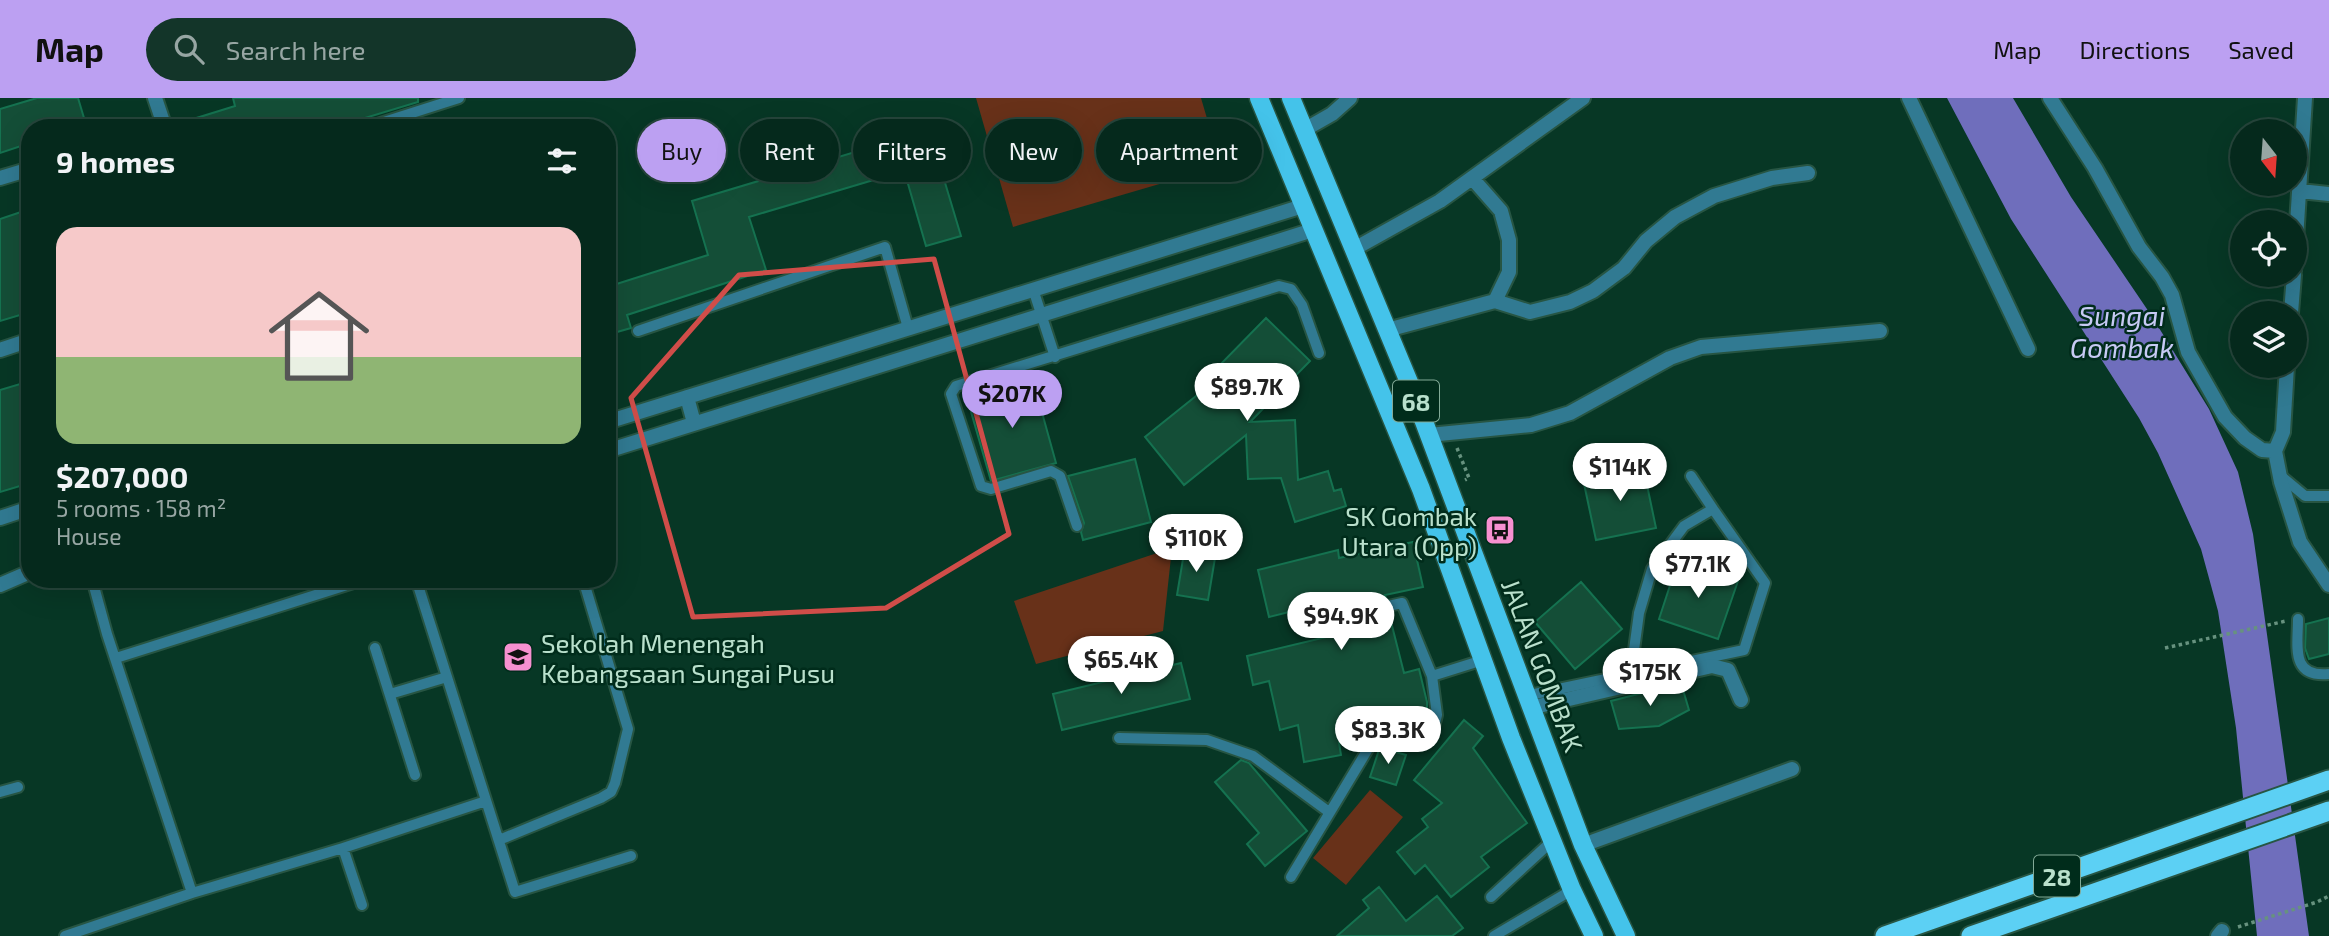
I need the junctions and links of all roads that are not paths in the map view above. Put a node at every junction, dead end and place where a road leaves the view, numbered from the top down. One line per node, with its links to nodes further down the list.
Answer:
1 (155, 98): 10 (street)
2 (459, 98): 11 (lane)
3 (1259, 98): 20 (main road, JALAN GOMBAK / 68)
4 (1291, 98): 13 (main road, JALAN GOMBAK / 68)
5 (1350, 98): 13 (street)
6 (1583, 98): 17 (street)
7 (1909, 98): 31 (street)
8 (2050, 98): 41 (street)
9 (2305, 98): 12 (street)
10 (162, 119)
11 (393, 119)
12 (2304, 119)
13 (1304, 130): 22 (main road, JALAN GOMBAK / 68)
14 (21, 172): 16 (street)
15 (1808, 173): 24 (street)
16 (0, 178)
17 (1472, 178): 22 (street); 24 (street)
18 (2307, 192): 19 (street)
19 (2329, 194)
20 (1303, 206): 21 (main road, JALAN GOMBAK / 68); 23 (street)
21 (1313, 230): 25 (street); 60 (main road, JALAN GOMBAK / 68)
22 (1354, 249): 27 (main road, JALAN GOMBAK / 68)
23 (1033, 289): 25 (lane); 26 (street)
24 (1495, 301): 27 (street)
25 (1041, 315): 34 (lane); 38 (street)
26 (908, 328): 28 (lane); 36 (street)
27 (1387, 330): 39 (main road, JALAN GOMBAK / 68)
28 (638, 331)
29 (1880, 331): 39 (street)
30 (21, 343): 32 (street)
31 (2028, 349)
32 (0, 350)
33 (1319, 352): 34 (lane)
34 (1055, 357): 48 (lane)
35 (2286, 378): 41 (street)
36 (687, 397): 37 (street); 38 (street)
37 (616, 419)
38 (694, 424): 40 (street)
39 (1429, 435): 67 (main road, JALAN GOMBAK / 68)
40 (616, 447)
41 (2274, 451): 42 (street)
42 (2281, 476): 44 (lane); 51 (street)
43 (1691, 477): 45 (lane)
44 (2329, 496)
45 (1713, 509): 61 (lane); 61 (lane)
46 (21, 511): 47 (street)
47 (0, 517)
48 (1077, 526)
49 (21, 576): 50 (street)
50 (0, 585)
51 (2329, 586)
52 (95, 588): 59 (lane)
53 (337, 588): 59 (lane)
54 (419, 588): 64 (lane)
55 (586, 588): 77 (lane)
56 (1370, 610): 63 (lane)
57 (2298, 619): 62 (lane)
58 (375, 648): 65 (lane)
59 (116, 657): 84 (lane)
60 (1483, 660): 63 (lane); 78 (main road, JALAN GOMBAK / 68)
61 (1631, 672): 67 (lane)
62 (2329, 674)
63 (1432, 676): 75 (lane)
64 (447, 677): 65 (lane); 74 (lane)
65 (390, 694): 70 (lane)
66 (1741, 700): 67 (street)
67 (1528, 702): 79 (main road, JALAN GOMBAK / 68)
68 (1119, 738): 75 (lane)
69 (1792, 769): 79 (street)
70 (415, 775)
71 (2328, 780): 91 (highway, 28)
72 (18, 787): 73 (lane)
73 (0, 792)
74 (486, 801): 77 (lane); 80 (lane)
75 (1329, 812): 82 (lane)
76 (2325, 812): 92 (highway, 28)
77 (499, 840): 81 (lane)
78 (1552, 841): 83 (main road, JALAN GOMBAK / 68); 85 (lane)
79 (1583, 845): 90 (main road, JALAN GOMBAK / 68)
80 (343, 848): 84 (lane); 86 (lane)
81 (631, 856)
82 (1291, 877)
83 (1572, 890): 88 (lane); 89 (main road, JALAN GOMBAK / 68)
84 (192, 893): 87 (lane)
85 (1491, 897)
86 (362, 905)
87 (65, 936)
88 (1494, 936)
89 (1594, 936)
90 (1626, 936)
91 (1885, 936)
92 (1971, 936)

